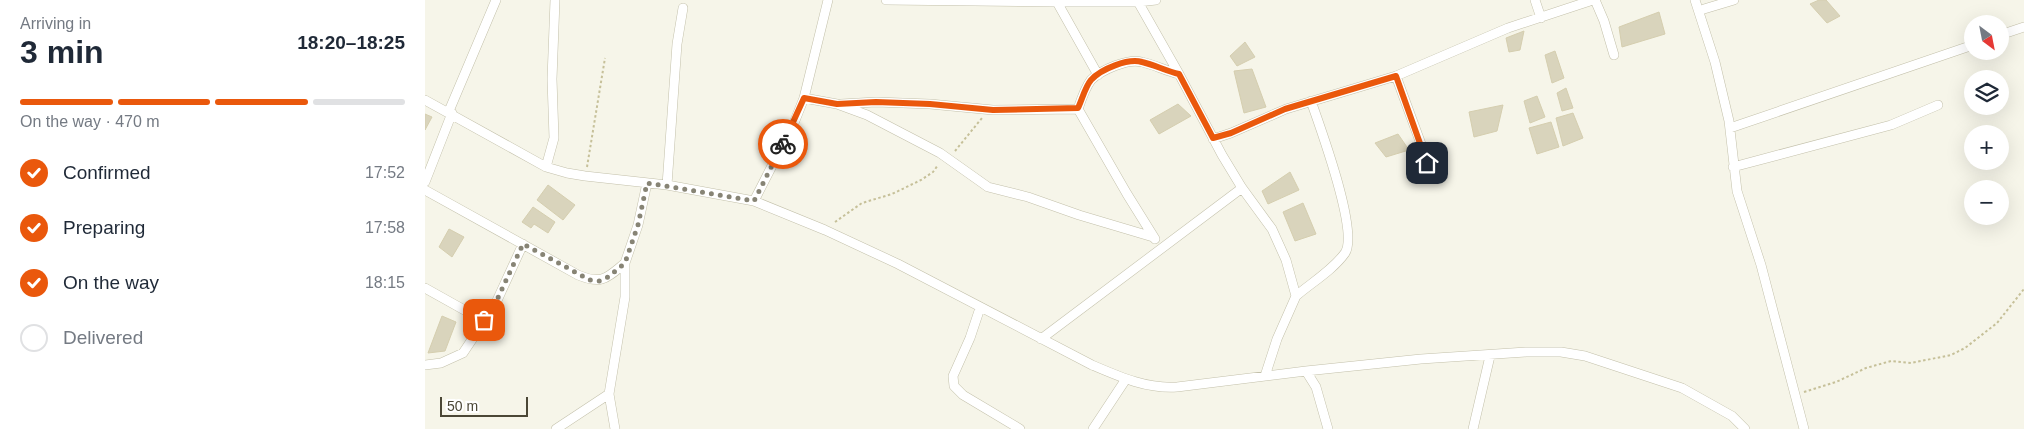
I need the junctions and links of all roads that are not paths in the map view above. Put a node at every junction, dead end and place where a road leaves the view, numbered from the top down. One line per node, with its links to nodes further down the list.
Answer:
1 (496, 0): 28 (street)
2 (555, 0): 32 (street)
3 (828, 0): 22 (street)
4 (886, 0): 11 (street)
5 (1155, 0): 10 (street)
6 (1535, 0): 14 (street)
7 (1594, 0): 14 (street); 18 (street)
8 (1695, 0): 29 (street)
9 (1733, 0): 13 (street)
10 (1137, 1): 11 (street); 20 (street)
11 (1057, 2): 19 (street)
12 (683, 8): 36 (street)
13 (1704, 9)
14 (1541, 18): 21 (street)
15 (2024, 26): 16 (street)
16 (2009, 32)
17 (1964, 48): 29 (street)
18 (1614, 55)
19 (1098, 74): 20 (street); 27 (street)
20 (1179, 74): 30 (street)
21 (1396, 76): 24 (street); 31 (street)
22 (804, 98): 25 (street); 39 (street)
23 (425, 100): 28 (street)
24 (1311, 101): 30 (street); 45 (street)
25 (837, 104): 27 (street); 40 (street)
26 (1938, 105): 33 (street)
27 (1078, 108): 40 (street)
28 (451, 112): 32 (street); 34 (street)
29 (1730, 128): 33 (street)
30 (1213, 138): 37 (street)
31 (1427, 163)
32 (546, 166): 35 (street)
33 (1733, 167): 62 (street)
34 (425, 182)
35 (647, 183): 36 (street); 43 (street)
36 (667, 186): 39 (street)
37 (1242, 188): 42 (street); 45 (street)
38 (425, 190): 41 (street)
39 (754, 201): 46 (street)
40 (1153, 237): 42 (street)
41 (523, 244): 43 (street); 47 (street)
42 (1163, 246): 48 (street)
43 (625, 263): 54 (street)
44 (425, 288): 47 (street)
45 (1295, 296): 52 (street)
46 (980, 308): 48 (street); 57 (street)
47 (484, 320): 50 (street)
48 (1041, 339): 53 (street)
49 (1490, 356): 51 (street); 60 (street); 61 (street)
50 (425, 365)
51 (1307, 370): 52 (street); 59 (street)
52 (1265, 376): 53 (street)
53 (1125, 379): 58 (street)
54 (609, 394): 55 (street); 56 (street)
55 (556, 429)
56 (615, 429)
57 (1020, 429)
58 (1093, 429)
59 (1328, 429)
60 (1473, 429)
61 (1745, 429)
62 (1805, 429)

